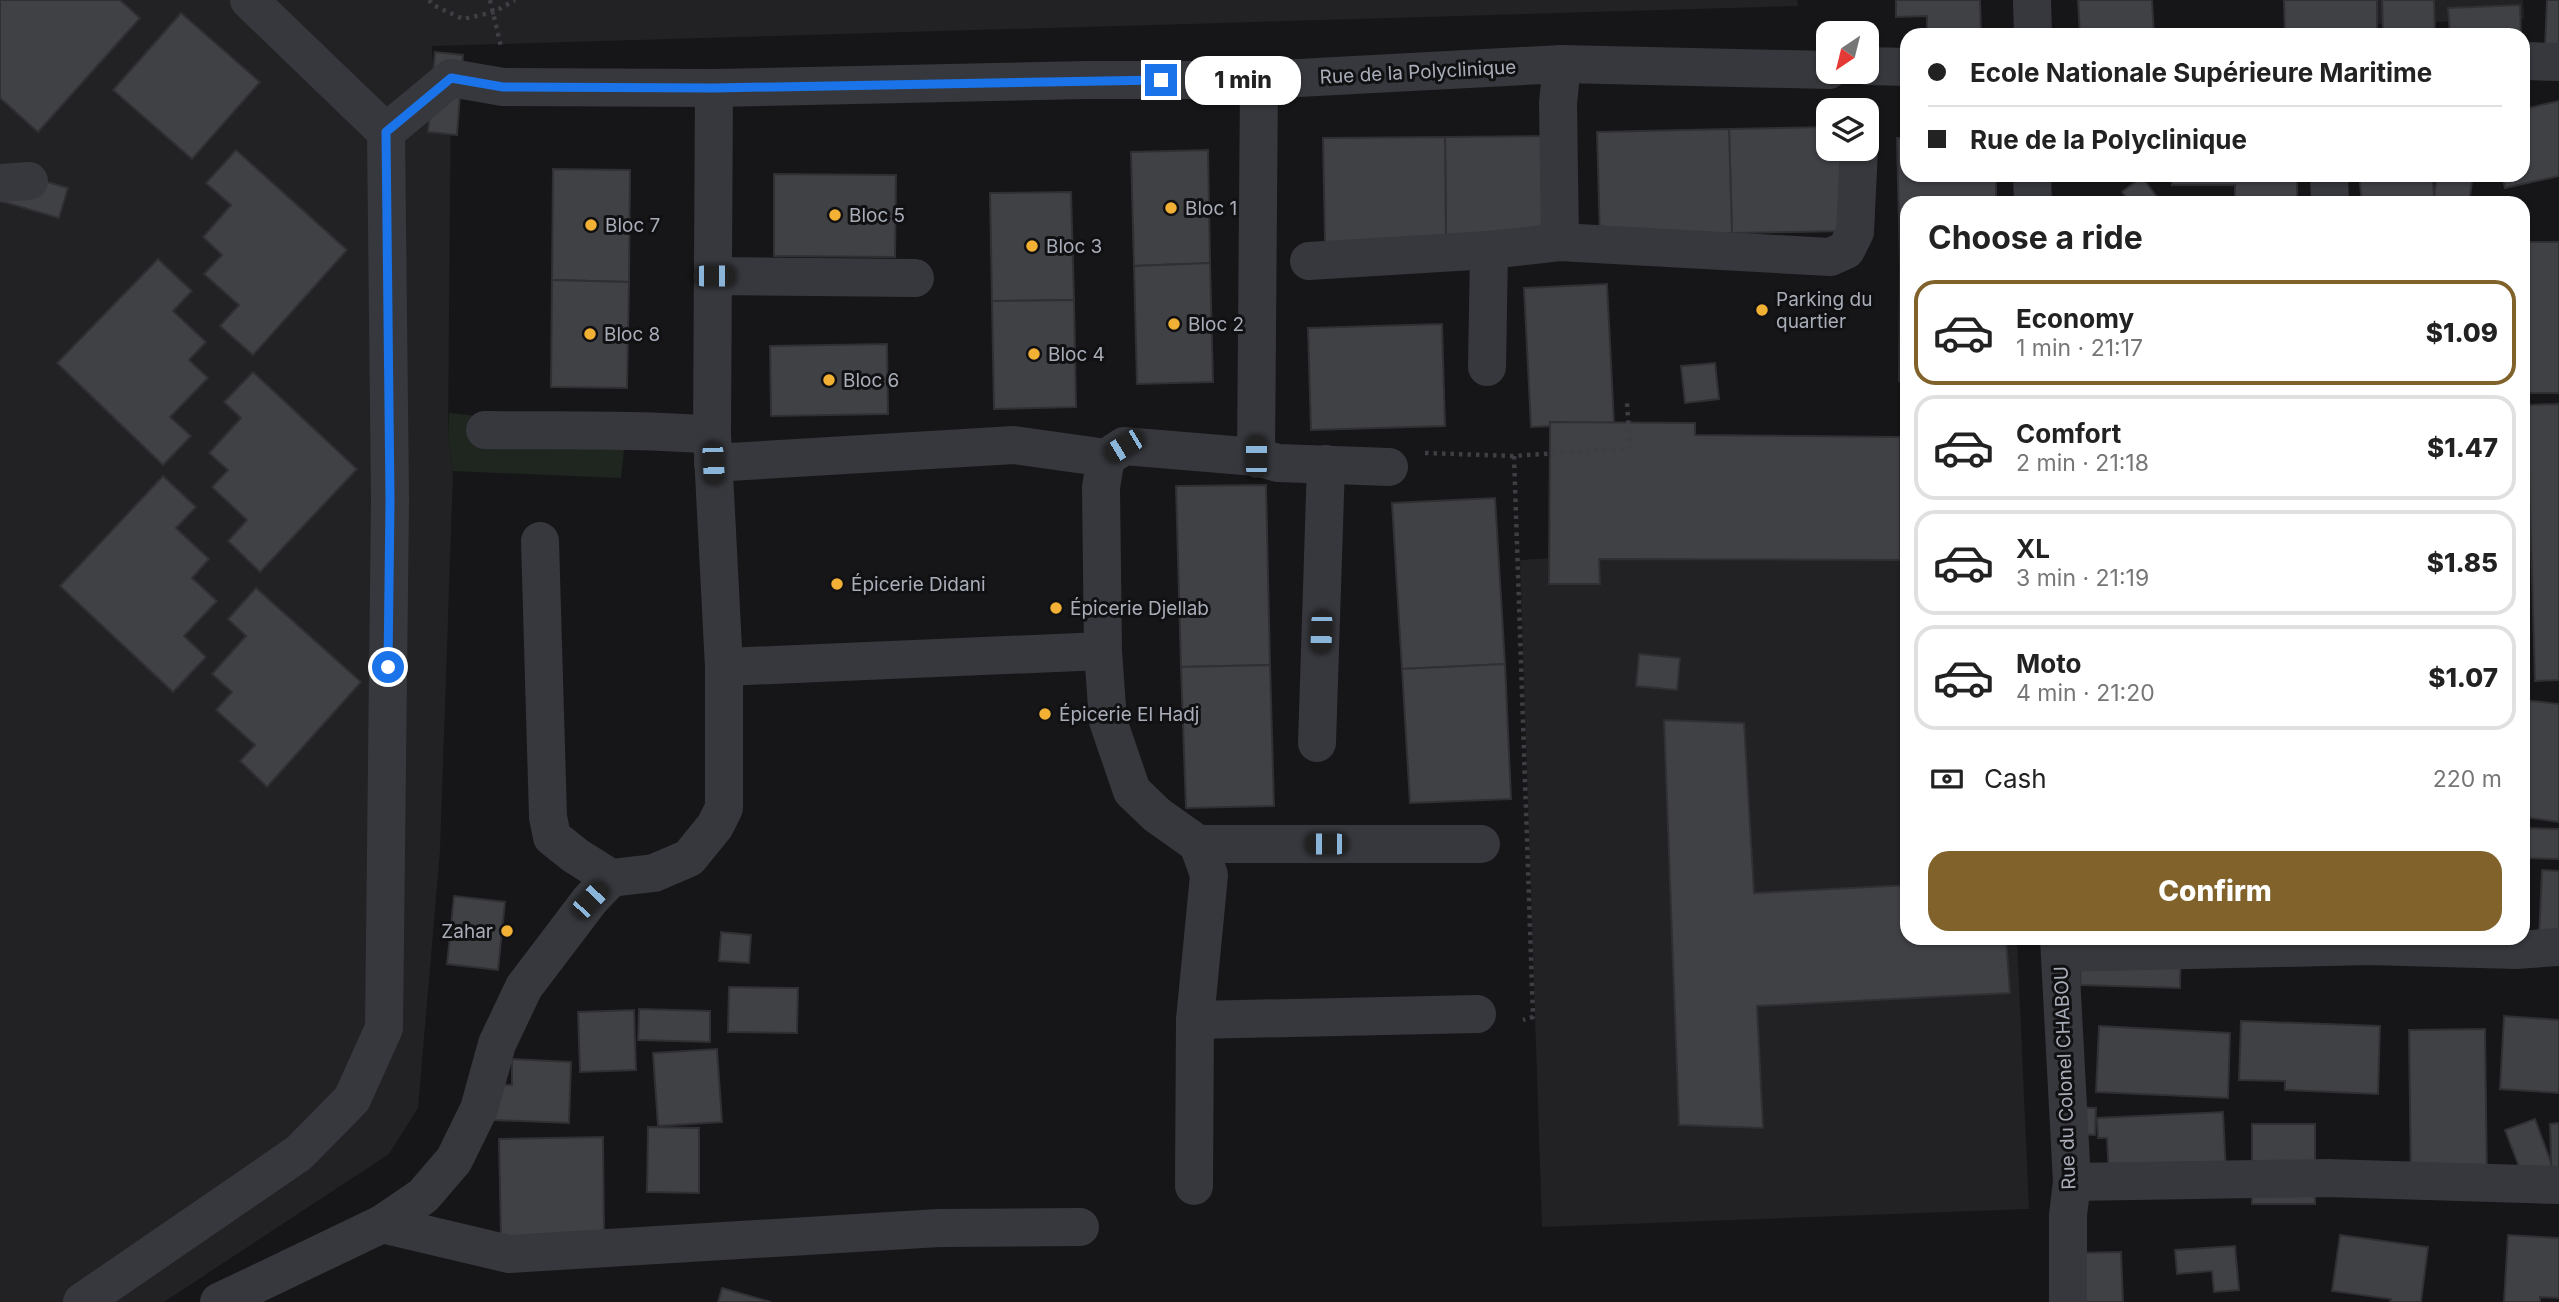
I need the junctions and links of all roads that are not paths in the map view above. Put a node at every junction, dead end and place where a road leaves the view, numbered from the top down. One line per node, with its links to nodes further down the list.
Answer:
1 (249, 0): 12 (street)
2 (2032, 0): 3 (street)
3 (2033, 28)
4 (2530, 61): 5 (street)
5 (2559, 62)
6 (1562, 64): 9 (street, Rue de la Polyclinique); 10 (street, Rue de la Polyclinique); 14 (street)
7 (1880, 66): 8 (street)
8 (1900, 67)
9 (1816, 70)
10 (1259, 80): 11 (street, Rue de la Polyclinique); 22 (street)
11 (714, 88): 12 (street, Rue de la Polyclinique); 17 (street)
12 (386, 132): 43 (street)
13 (1858, 161): 14 (street)
14 (1560, 242): 15 (street)
15 (1489, 250): 16 (street); 19 (street)
16 (1309, 261)
17 (714, 276): 18 (street); 21 (street)
18 (915, 278)
19 (1487, 367)
20 (485, 430): 21 (street)
21 (713, 449): 23 (street); 28 (street)
22 (1256, 457): 23 (street); 25 (street)
23 (1106, 458): 27 (street)
24 (1404, 460): 25 (street)
25 (1326, 464): 29 (street)
26 (540, 541): 32 (street)
27 (1103, 651): 28 (street); 30 (street)
28 (724, 667): 32 (street)
29 (1317, 743)
30 (1198, 844): 31 (street); 37 (street)
31 (1481, 844)
32 (611, 878): 41 (street)
33 (2059, 945): 38 (street, Rue du Colonel CHABOU)
34 (2424, 945): 35 (street)
35 (2559, 947)
36 (1477, 1014): 37 (street)
37 (1195, 1020): 40 (street)
38 (2072, 1182): 39 (street); 45 (street, Rue du Colonel CHABOU)
39 (2559, 1185)
40 (1194, 1186)
41 (382, 1224): 42 (street); 44 (street)
42 (1080, 1227)
43 (82, 1302)
44 (219, 1302)
45 (2068, 1302)

